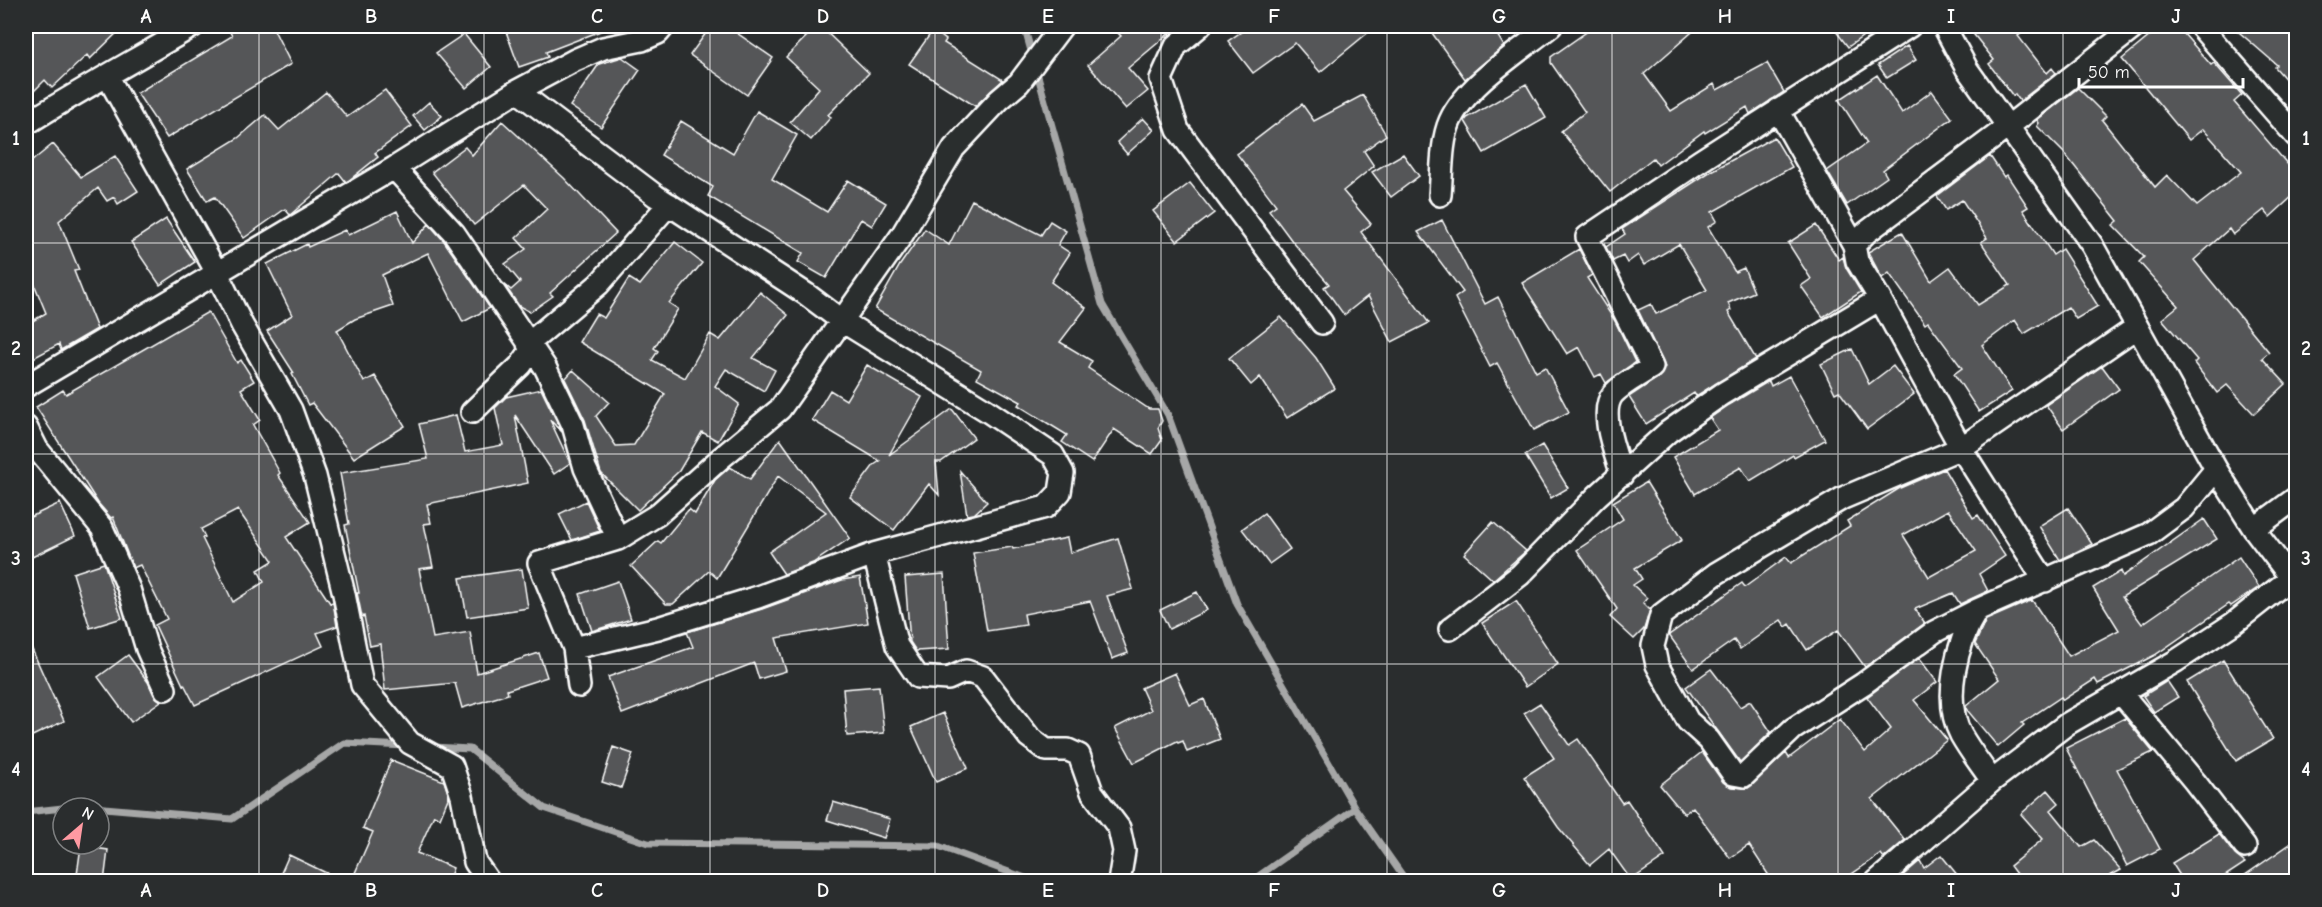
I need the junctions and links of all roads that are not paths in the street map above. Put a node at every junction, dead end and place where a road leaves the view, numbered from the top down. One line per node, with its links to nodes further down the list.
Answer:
1 (193, 26): 10 (street)
2 (664, 26): 11 (street)
3 (1062, 26): 22 (street)
4 (1200, 26): 23 (street)
5 (1551, 26): 17 (street)
6 (1910, 26): 12 (street)
7 (1944, 26): 14 (street)
8 (2136, 26): 14 (street)
9 (2200, 26): 15 (street)
10 (108, 76): 13 (street); 20 (street)
11 (517, 91): 16 (street); 18 (street)
12 (1778, 110): 19 (street); 31 (street)
13 (26, 124)
14 (2009, 126): 19 (street); 24 (street)
15 (2296, 136)
16 (394, 168): 20 (street); 25 (street)
17 (1440, 195)
18 (669, 204): 22 (street); 25 (street)
19 (1854, 244): 21 (street)
20 (216, 271): 26 (street); 46 (street)
21 (1881, 299): 29 (street); 31 (street)
22 (842, 321): 34 (street); 35 (street)
23 (1322, 323)
24 (2137, 327): 29 (street); 30 (street)
25 (530, 346): 27 (street); 34 (street)
26 (26, 386)
27 (472, 412)
28 (26, 427): 42 (street)
29 (1961, 448): 36 (street); 38 (street)
30 (2216, 469): 33 (street); 36 (street)
31 (1622, 475): 39 (street)
32 (2296, 498): 33 (street)
33 (2254, 529): 37 (street)
34 (618, 539): 40 (street)
35 (874, 554): 40 (street); 49 (street)
36 (2045, 581): 38 (street)
37 (2294, 584): 43 (street)
38 (1977, 610): 44 (street)
39 (1450, 629)
40 (574, 648): 41 (street)
41 (579, 686)
42 (165, 689)
43 (2121, 693): 44 (street); 45 (street)
44 (1992, 781): 50 (street)
45 (2245, 847)
46 (475, 862): 47 (street); 48 (street)
47 (465, 882)
48 (489, 882)
49 (1119, 882)
50 (1876, 882)

